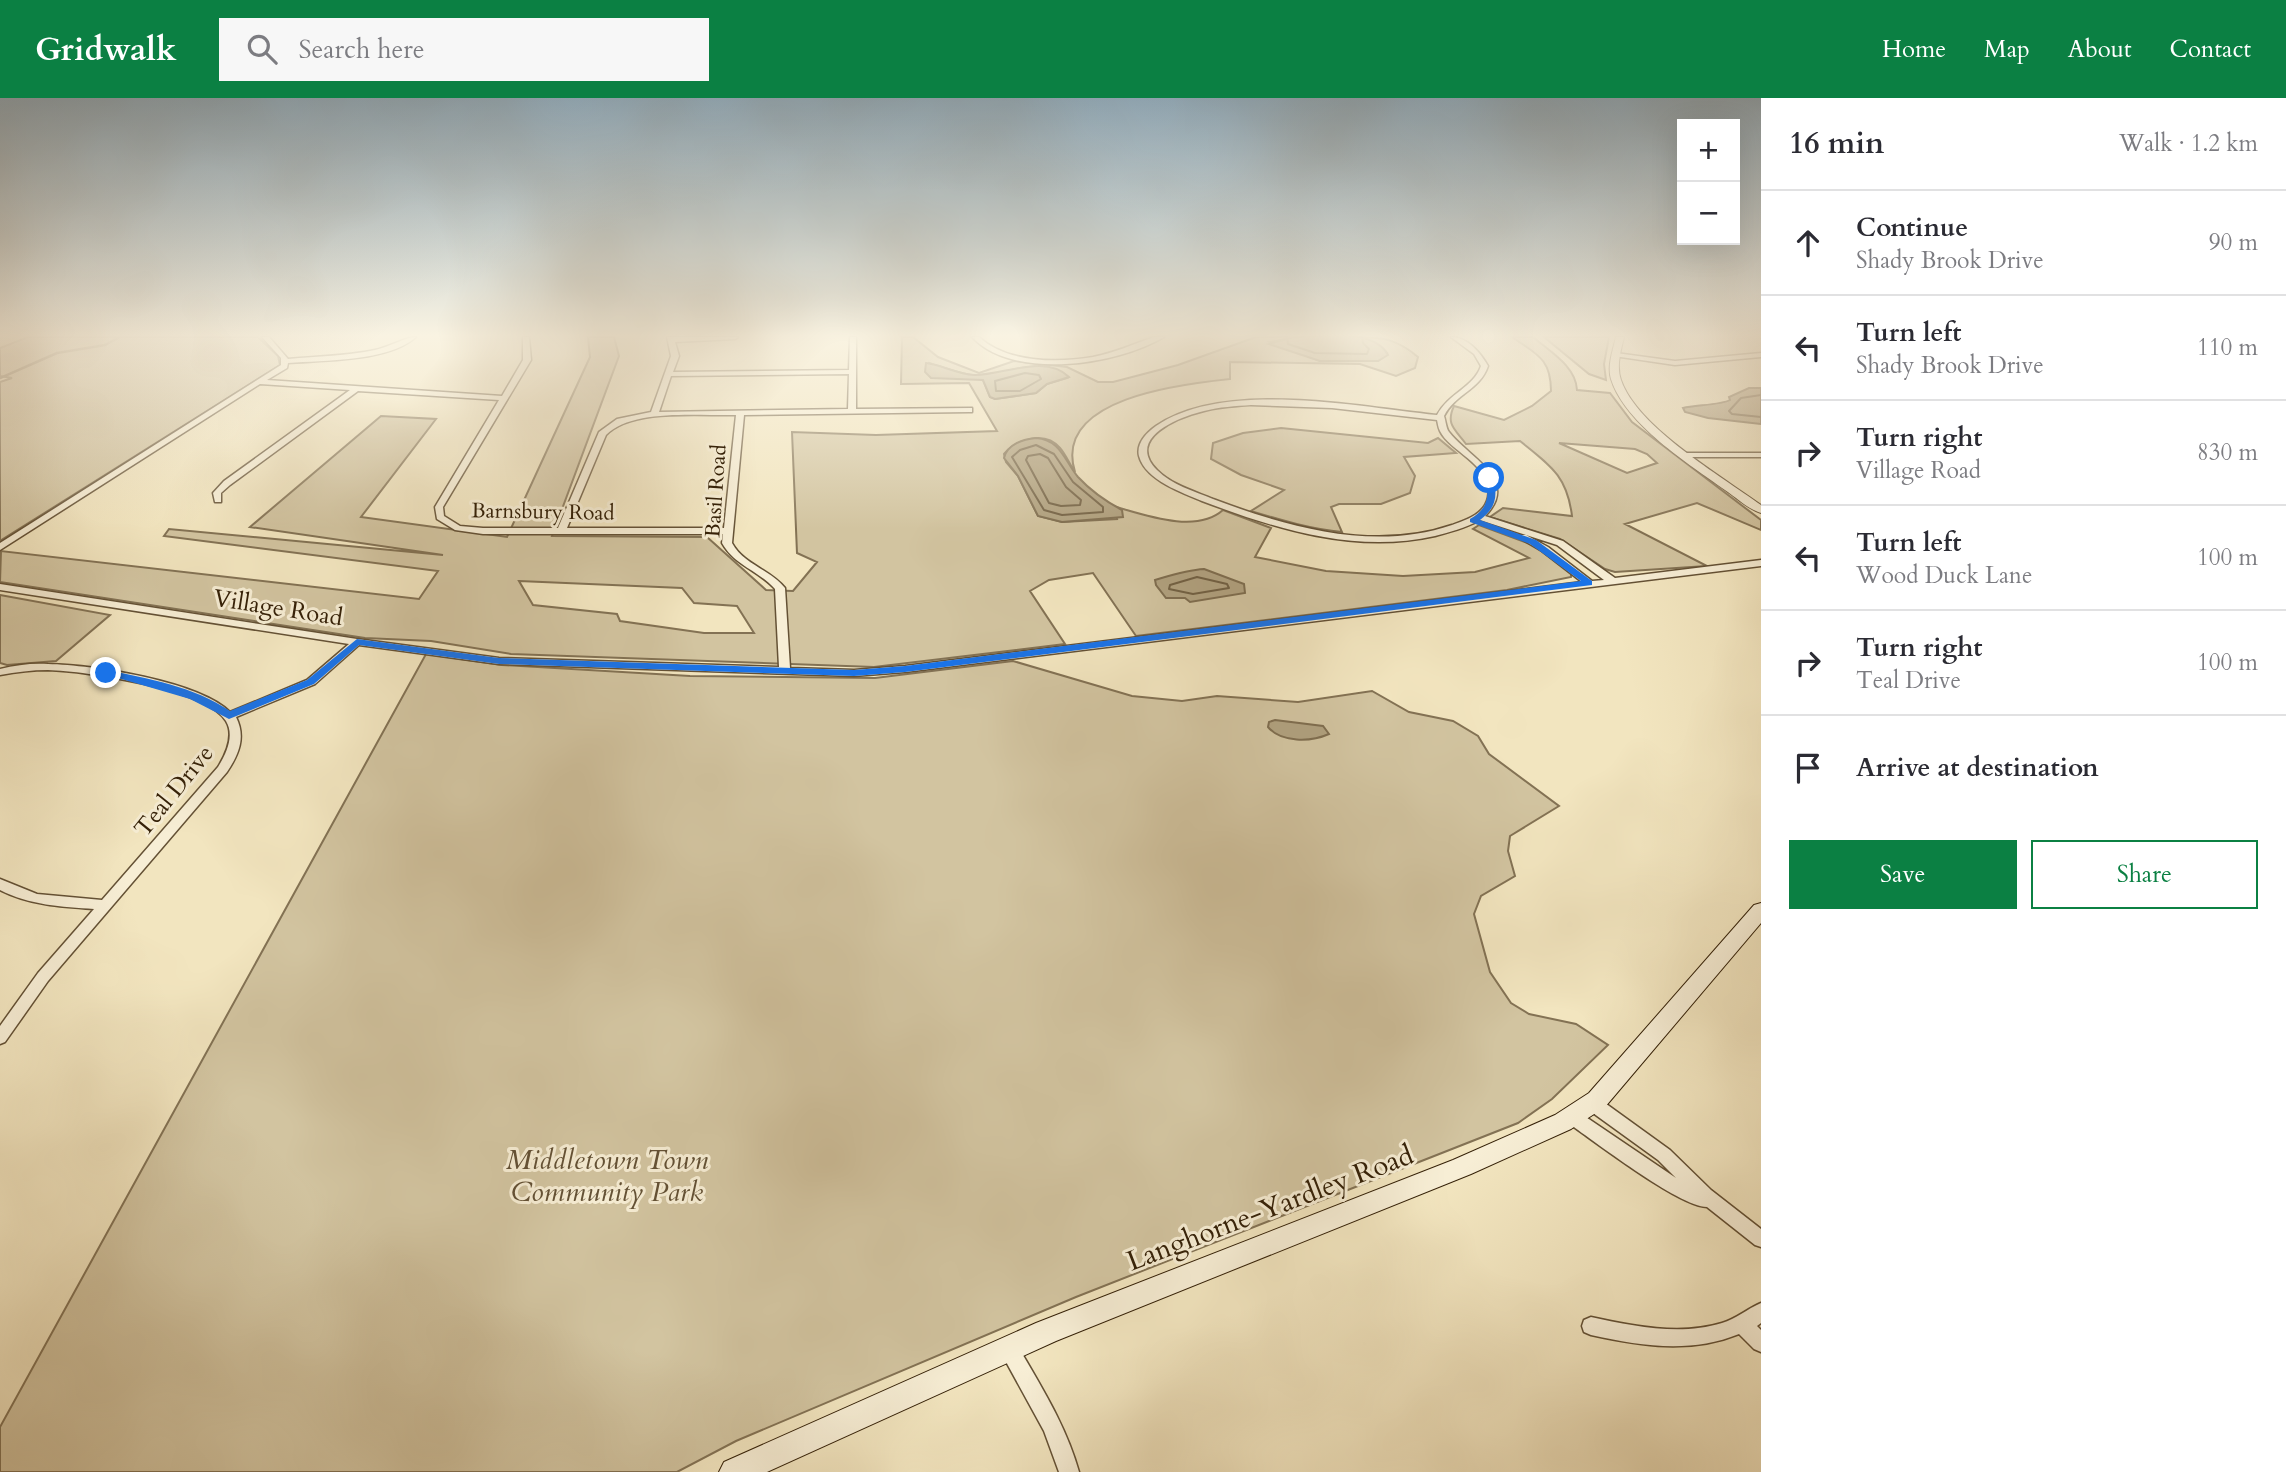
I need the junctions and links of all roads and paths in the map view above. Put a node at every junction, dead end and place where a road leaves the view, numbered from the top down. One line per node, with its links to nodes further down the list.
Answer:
1 (230, 401): 21 (street)
2 (339, 401): 16 (street)
3 (502, 401): 19 (street, Barnsbury Road)
4 (659, 401): 11 (street)
5 (852, 401): 9 (street)
6 (1450, 401): 12 (street)
7 (1627, 401): 14 (street)
8 (969, 410): 9 (street)
9 (852, 411): 10 (street)
10 (740, 413): 11 (street); 20 (street, Basil Road)
11 (654, 414): 19 (street)
12 (1439, 418): 18 (street); 18 (street)
13 (1761, 455): 14 (street)
14 (1692, 458): 15 (street); 17 (street)
15 (1761, 461)
16 (218, 500)
17 (1761, 510)
18 (1476, 519): 23 (street); 24 (street)
19 (561, 531): 20 (street, Barnsbury Road)
20 (728, 531): 28 (street, Basil Road)
21 (0, 547)
22 (1761, 563): 23 (street, Village Road)
23 (1611, 580): 24 (street, Village Road)
24 (1589, 583): 28 (street, Village Road)
25 (0, 587): 26 (street, Village Road)
26 (357, 642): 28 (street, Village Road); 29 (street)
27 (0, 672): 29 (street)
28 (785, 672)
29 (229, 716): 31 (street, Teal Drive)
30 (0, 884): 31 (street)
31 (105, 905): 33 (street, Teal Drive)
32 (1761, 910): 34 (main road, Langhorne-Yardley Road)
33 (0, 1038)
34 (1582, 1110): 35 (street); 35 (street); 41 (main road, Langhorne-Yardley Road)
35 (1727, 1214): 36 (street)
36 (1761, 1239)
37 (1761, 1312): 38 (street)
38 (1742, 1324): 39 (street); 40 (street)
39 (1591, 1326)
40 (1761, 1343)
41 (1009, 1349): 42 (main road, Langhorne-Yardley Road); 43 (street)
42 (734, 1472)
43 (1069, 1472)

